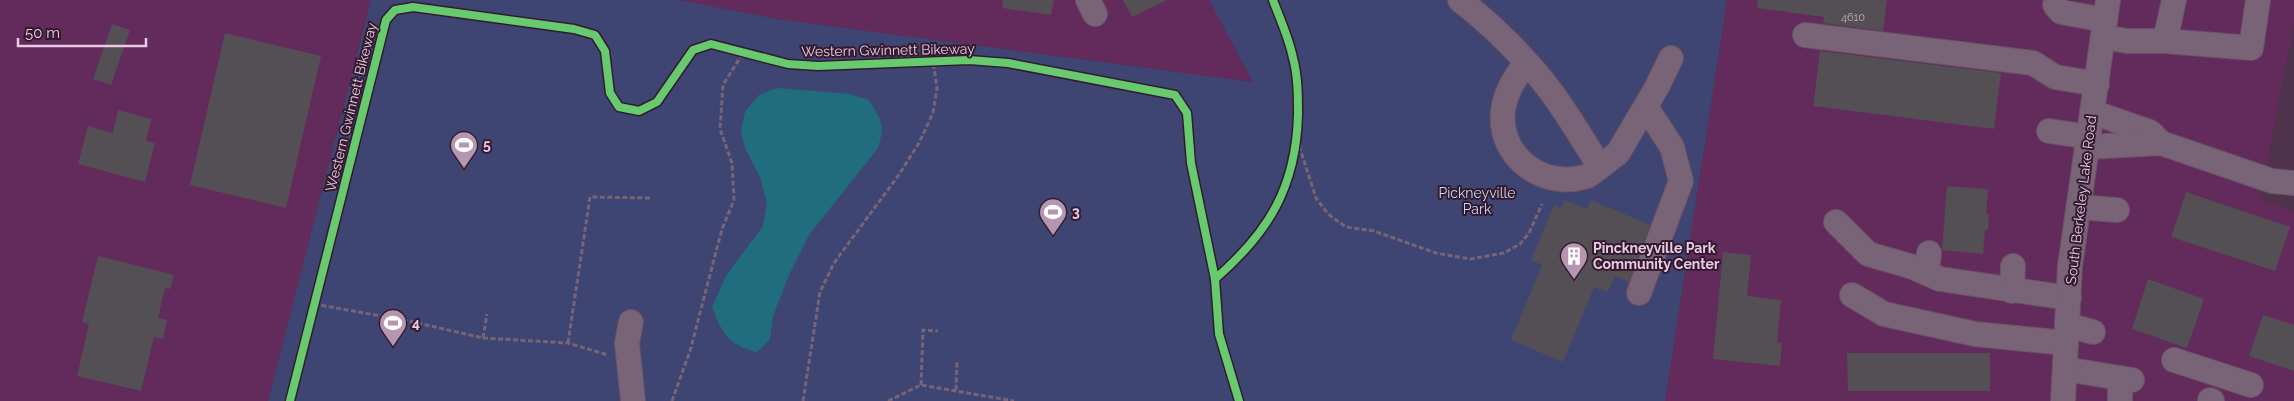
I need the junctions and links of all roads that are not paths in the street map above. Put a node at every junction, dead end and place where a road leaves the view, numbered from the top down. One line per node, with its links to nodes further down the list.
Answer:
1 (1460, 0): 9 (street)
2 (2174, 0): 7 (street)
3 (2258, 0): 7 (street)
4 (2055, 5): 5 (street)
5 (2105, 19): 7 (street); 10 (street, South Berkeley Lake Road)
6 (1805, 35): 10 (street)
7 (2165, 41)
8 (1671, 58): 11 (street)
9 (1526, 63): 16 (street); 16 (street)
10 (2096, 84): 12 (street, South Berkeley Lake Road)
11 (1646, 107): 16 (street); 23 (street)
12 (2093, 109): 14 (street, South Berkeley Lake Road); 15 (street)
13 (2049, 130): 14 (street)
14 (2088, 142): 15 (street); 18 (street, South Berkeley Lake Road)
15 (2161, 143): 17 (street)
16 (1600, 167)
17 (2294, 183)
18 (2079, 207): 19 (street); 25 (street, South Berkeley Lake Road)
19 (2117, 210)
20 (1836, 222): 22 (street)
21 (2013, 266): 22 (street)
22 (2012, 291): 25 (street)
23 (1639, 292)
24 (1852, 295): 28 (street)
25 (2069, 298): 28 (street, South Berkeley Lake Road)
26 (631, 322): 33 (street)
27 (2093, 332): 28 (street)
28 (2067, 334): 30 (street, South Berkeley Lake Road)
29 (2174, 360): 31 (street)
30 (2065, 369): 32 (street); 34 (street, South Berkeley Lake Road)
31 (2251, 385)
32 (2124, 387)
33 (633, 401)
34 (2063, 401)

